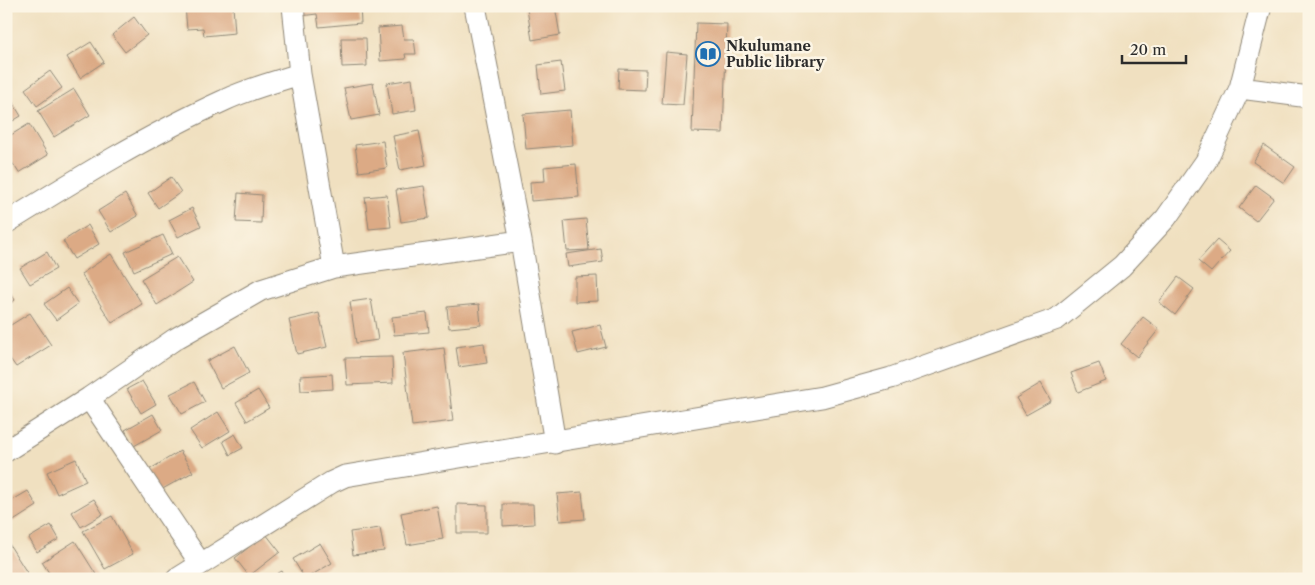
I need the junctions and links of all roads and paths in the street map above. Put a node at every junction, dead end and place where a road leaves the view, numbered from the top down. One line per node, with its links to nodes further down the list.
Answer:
1 (293, 6): 4 (street)
2 (475, 6): 8 (street)
3 (1261, 6): 5 (street)
4 (300, 74): 7 (street); 9 (street)
5 (1240, 88): 6 (street); 11 (street)
6 (1309, 97)
7 (6, 223)
8 (521, 241): 9 (street); 11 (street)
9 (334, 267): 10 (street)
10 (89, 398): 12 (street); 13 (street)
11 (555, 442): 13 (street)
12 (6, 451)
13 (200, 563): 14 (street)
14 (178, 579)

